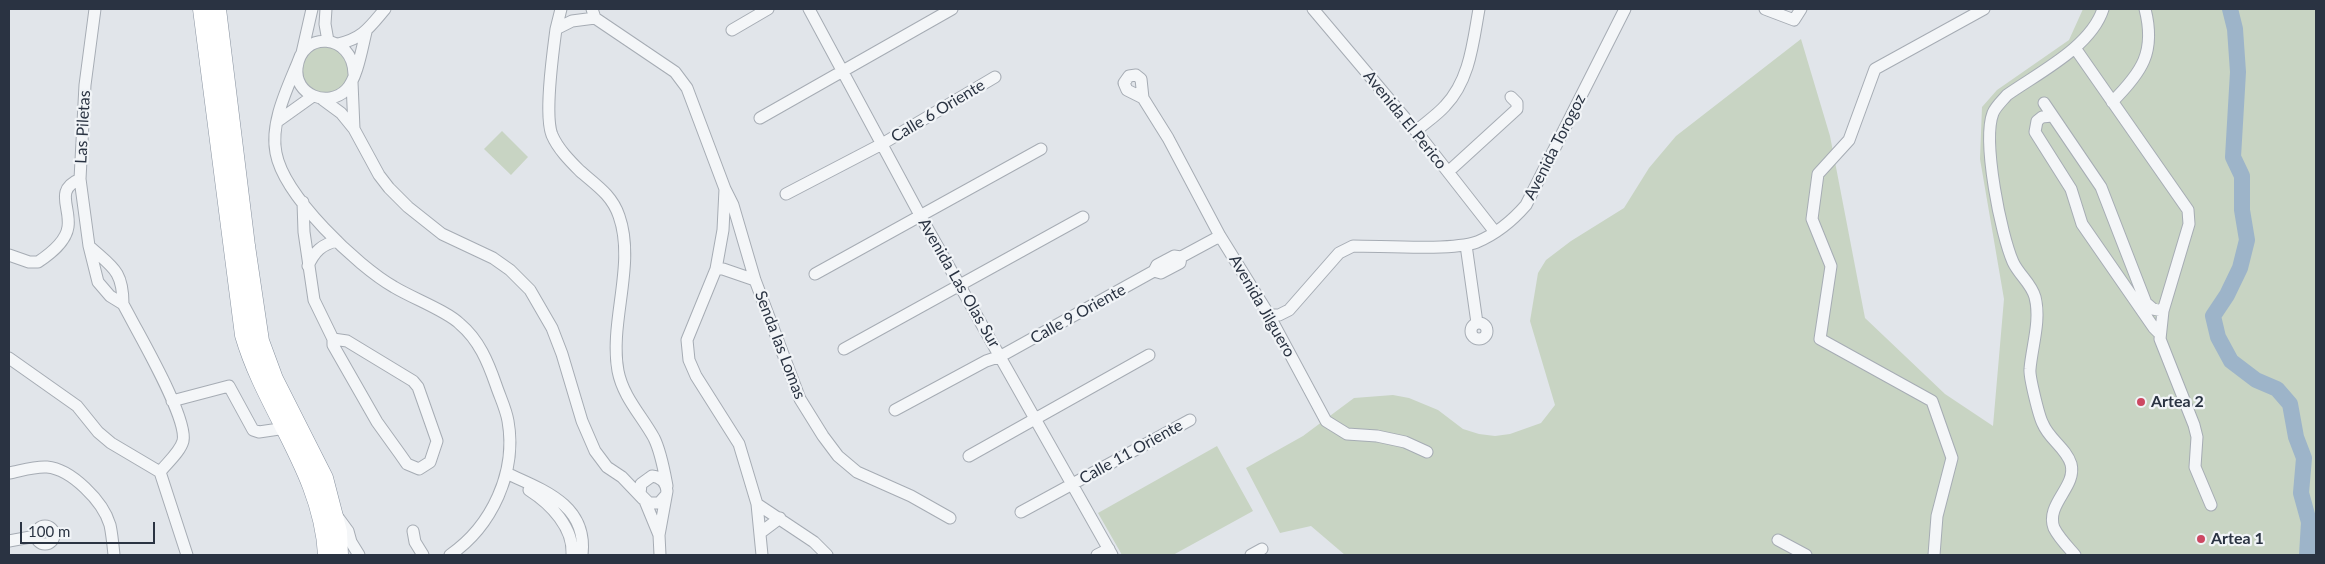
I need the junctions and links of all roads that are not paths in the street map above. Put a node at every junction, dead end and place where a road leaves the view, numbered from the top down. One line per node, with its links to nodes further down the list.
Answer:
1 (95, 9): 42 (street, Las Piletas)
2 (202, 9): 73 (highway)
3 (217, 9): 87 (highway)
4 (312, 9): 25 (street)
5 (326, 9): 23 (street)
6 (385, 9): 22 (street)
7 (561, 9): 20 (street)
8 (768, 9): 21 (street)
9 (809, 9): 26 (street, Avenida Las Olas Sur)
10 (952, 9): 26 (street)
11 (1313, 9): 38 (street, Avenida El Perico)
12 (1479, 9): 38 (street)
13 (1625, 9): 48 (street, Avenida Torogoz)
14 (1765, 9): 15 (street)
15 (1800, 9)
16 (1984, 9): 114 (street)
17 (2103, 9): 24 (street)
18 (2145, 9): 32 (street)
19 (594, 14): 20 (street); 43 (street, Senda las Lomas)
20 (556, 29): 75 (street)
21 (732, 30)
22 (366, 32): 23 (street); 28 (street)
23 (333, 42): 25 (street); 28 (street)
24 (2075, 48): 32 (street); 115 (street)
25 (300, 57): 29 (street); 36 (street)
26 (844, 70): 35 (street); 39 (street, Avenida Las Olas Sur)
27 (994, 77): 39 (street, Calle 6 Oriente)
28 (353, 78): 29 (street); 37 (street)
29 (317, 97): 36 (street); 37 (street)
30 (1510, 97): 41 (street)
31 (1143, 98): 49 (street, Avenida Jilguero)
32 (2112, 102): 60 (street)
33 (2044, 103): 34 (street)
34 (2052, 116): 60 (street); 63 (street)
35 (760, 118)
36 (278, 120): 45 (street)
37 (354, 129): 79 (street)
38 (1416, 131): 41 (street, Avenida El Perico)
39 (882, 144): 44 (street, Calle 6 Oriente); 46 (street, Avenida Las Olas Sur)
40 (1041, 149): 46 (street)
41 (1448, 172): 48 (street, Avenida El Perico)
42 (80, 179): 52 (street, Las Piletas); 53 (street)
43 (725, 189): 55 (street); 57 (street, Senda las Lomas)
44 (786, 194)
45 (303, 202): 50 (street); 54 (street)
46 (921, 217): 56 (street); 58 (street, Avenida Las Olas Sur)
47 (1083, 217): 58 (street)
48 (1495, 232): 51 (street, Avenida Torogoz)
49 (1220, 236): 61 (street, Avenida Jilguero); 67 (street, Calle 9 Oriente)
50 (337, 241): 54 (street); 80 (street)
51 (1466, 245): 61 (street, Avenida Torogoz); 62 (street)
52 (89, 246): 59 (street, Las Piletas); 59 (street, Las Piletas)
53 (9, 255)
54 (308, 266): 64 (street)
55 (716, 269): 57 (street); 85 (street)
56 (815, 274)
57 (755, 280): 90 (street, Senda las Lomas)
58 (959, 284): 65 (street); 67 (street, Avenida Las Olas Sur)
59 (123, 304): 69 (street, Las Piletas)
60 (2163, 311): 63 (street)
61 (1269, 315): 74 (street, Avenida Jilguero)
62 (1477, 323)
63 (2160, 334): 86 (street)
64 (333, 339): 64 (street)
65 (844, 349)
66 (1149, 355): 71 (street)
67 (1001, 356): 70 (street, Calle 9 Oriente); 71 (street, Avenida Las Olas Sur)
68 (9, 358): 77 (street)
69 (172, 401): 73 (street); 77 (street, Las Piletas)
70 (895, 410)
71 (1036, 420): 76 (street); 82 (street, Avenida Las Olas Sur)
72 (1190, 420): 82 (street, Calle 11 Oriente)
73 (286, 428): 101 (highway)
74 (1427, 452)
75 (660, 455): 81 (street); 83 (street)
76 (969, 456)
77 (160, 472): 100 (street)
78 (9, 473): 99 (street)
79 (622, 477): 81 (street); 84 (street)
80 (505, 478): 105 (street); 106 (street); 107 (street)
81 (646, 479): 83 (street); 84 (street)
82 (1072, 484): 88 (street, Calle 11 Oriente); 98 (street, Avenida Las Olas Sur)
83 (666, 490): 84 (street); 93 (street)
84 (644, 500): 93 (street)
85 (757, 504): 89 (street); 92 (street)
86 (2211, 505)
87 (333, 512): 102 (highway); 103 (street)
88 (1021, 512)
89 (780, 518): 92 (street); 110 (street)
90 (950, 518)
91 (413, 531): 104 (street)
92 (760, 533): 109 (street)
93 (659, 535): 108 (street)
94 (36, 536): 96 (street)
95 (1778, 540): 113 (street)
96 (9, 541)
97 (1262, 549): 112 (street)
98 (1111, 552): 111 (street)
99 (114, 555)
100 (187, 555)
101 (326, 555)
102 (339, 555)
103 (359, 555)
104 (423, 555)
105 (450, 555)
106 (572, 555)
107 (582, 555)
108 (660, 555)
109 (762, 555)
110 (827, 555)
111 (1096, 555)
112 (1250, 555)
113 (1806, 555)
114 (1934, 555)
115 (2075, 555)

